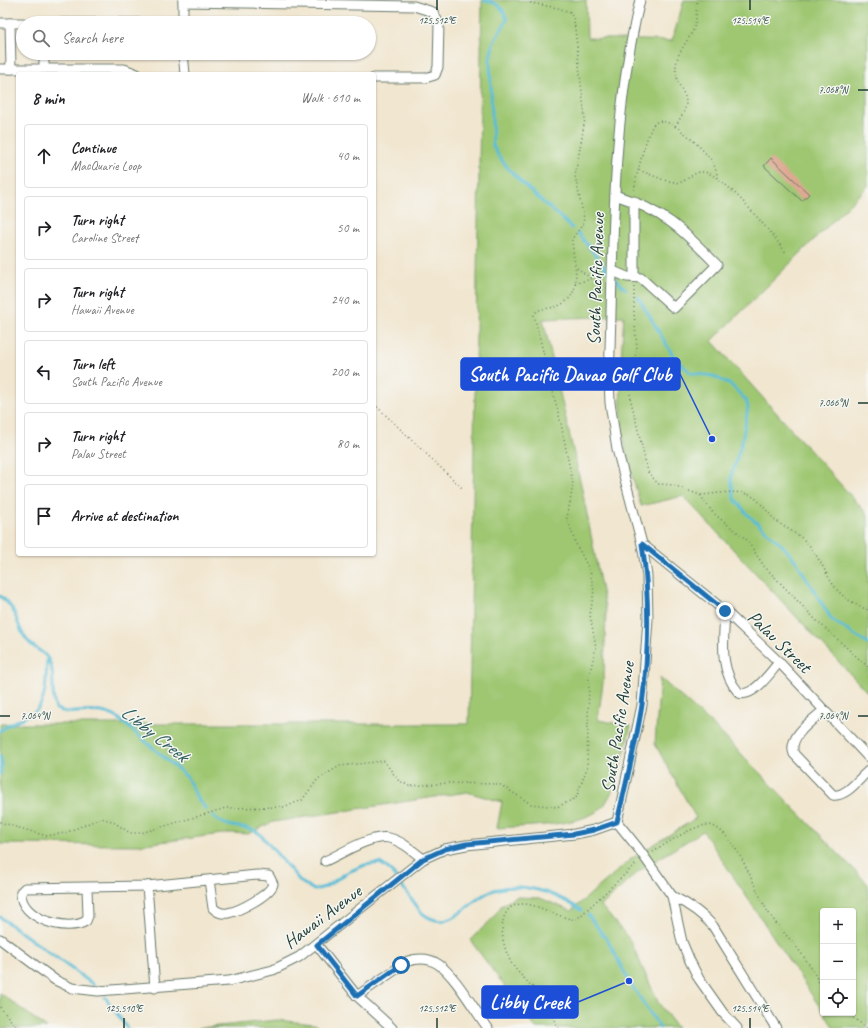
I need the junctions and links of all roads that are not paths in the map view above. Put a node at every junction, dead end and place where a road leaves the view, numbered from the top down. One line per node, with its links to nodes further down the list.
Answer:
1 (640, 0): 15 (street, South Pacific Avenue)
2 (183, 1): 3 (street); 14 (street)
3 (183, 16)
4 (0, 23): 5 (street)
5 (10, 23): 6 (street); 10 (street)
6 (16, 23)
7 (44, 60): 11 (street)
8 (184, 60): 13 (street)
9 (0, 69): 10 (street)
10 (11, 69): 11 (street)
11 (44, 69): 12 (street)
12 (130, 72)
13 (185, 72)
14 (376, 78)
15 (615, 195): 16 (street); 17 (street, South Pacific Avenue)
16 (634, 201): 18 (street); 18 (street)
17 (613, 275): 18 (street); 19 (street, South Pacific Avenue)
18 (634, 277)
19 (642, 544): 20 (street, Palau Street); 25 (street, South Pacific Avenue)
20 (725, 611): 21 (street, Palau Street); 21 (street)
21 (779, 662): 22 (street, Palau Street)
22 (824, 710): 23 (street, Palau Street); 24 (street)
23 (868, 757)
24 (868, 771)
25 (617, 822): 26 (street, Hawaii Avenue); 31 (street, South Pacific Avenue)
26 (423, 859): 27 (street); 33 (street, Hawaii Avenue)
27 (325, 861)
28 (209, 880): 28 (street); 29 (street)
29 (147, 886): 30 (street); 34 (street)
30 (87, 888): 30 (street)
31 (672, 896): 38 (street, South Pacific Avenue); 39 (street, South Pacific Avenue)
32 (0, 939): 34 (street, Hawaii Avenue)
33 (317, 945): 34 (street, Hawaii Avenue); 35 (street)
34 (155, 988)
35 (357, 996): 36 (street); 37 (street)
36 (392, 1028)
37 (488, 1028)
38 (737, 1028)
39 (776, 1028)

